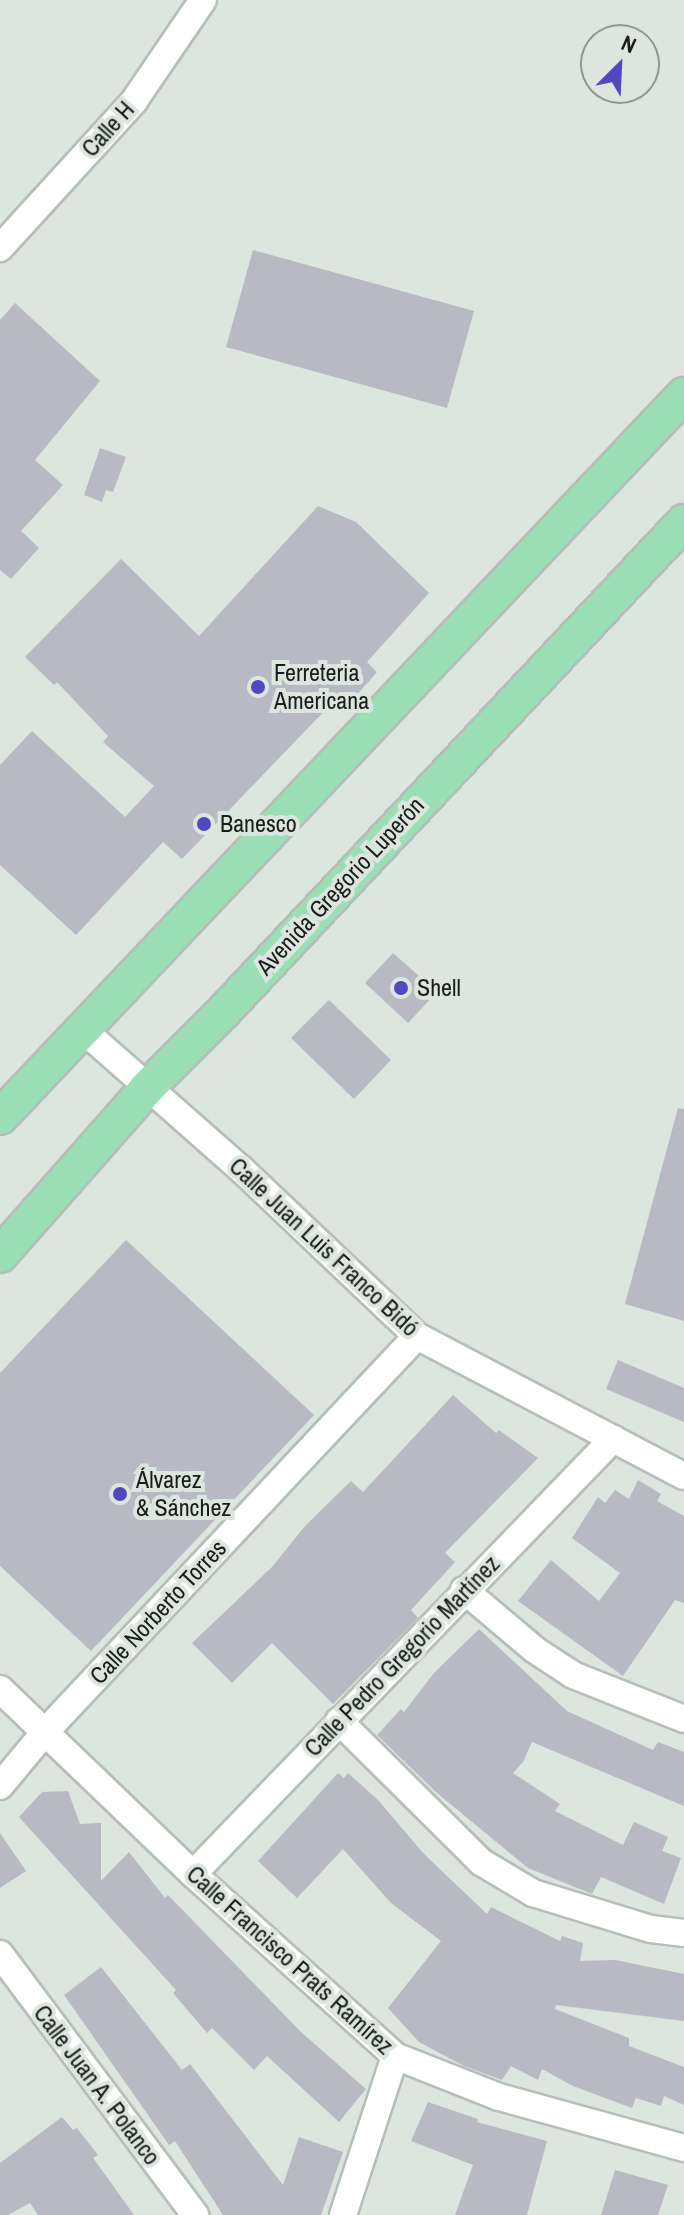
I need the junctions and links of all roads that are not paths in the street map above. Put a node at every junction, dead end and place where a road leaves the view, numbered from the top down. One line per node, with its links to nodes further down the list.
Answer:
1 (203, 0): 2 (street, Calle H)
2 (0, 248)
3 (684, 395): 5 (main road)
4 (684, 522): 6 (main road, Avenida Gregorio Luperón)
5 (82, 1029): 6 (street, Calle Juan Luis Franco Bidó); 7 (main road)
6 (147, 1088): 8 (main road, Avenida Gregorio Luperón); 9 (street, Calle Juan Luis Franco Bidó)
7 (0, 1117)
8 (0, 1255)
9 (417, 1336): 10 (street, Calle Juan Luis Franco Bidó); 16 (street, Calle Norberto Torres)
10 (613, 1439): 11 (street, Calle Juan Luis Franco Bidó); 12 (street, Calle Pedro Gregorio Martínez)
11 (684, 1476)
12 (464, 1590): 14 (street); 15 (street, Calle Pedro Gregorio Martínez)
13 (0, 1689): 16 (street, Calle Francisco Prats Ramírez)
14 (684, 1719)
15 (339, 1721): 18 (street, Calle Pedro Gregorio Martínez); 19 (street)
16 (45, 1732): 17 (street, Calle Norberto Torres); 18 (street, Calle Francisco Prats Ramírez)
17 (0, 1786)
18 (193, 1874): 21 (street, Calle Francisco Prats Ramírez)
19 (684, 1933)
20 (0, 1954): 23 (street, Calle Juan A. Polanco)
21 (395, 2056): 22 (street, Calle Francisco Prats Ramírez); 24 (street)
22 (684, 2148)
23 (195, 2215)
24 (343, 2215)

